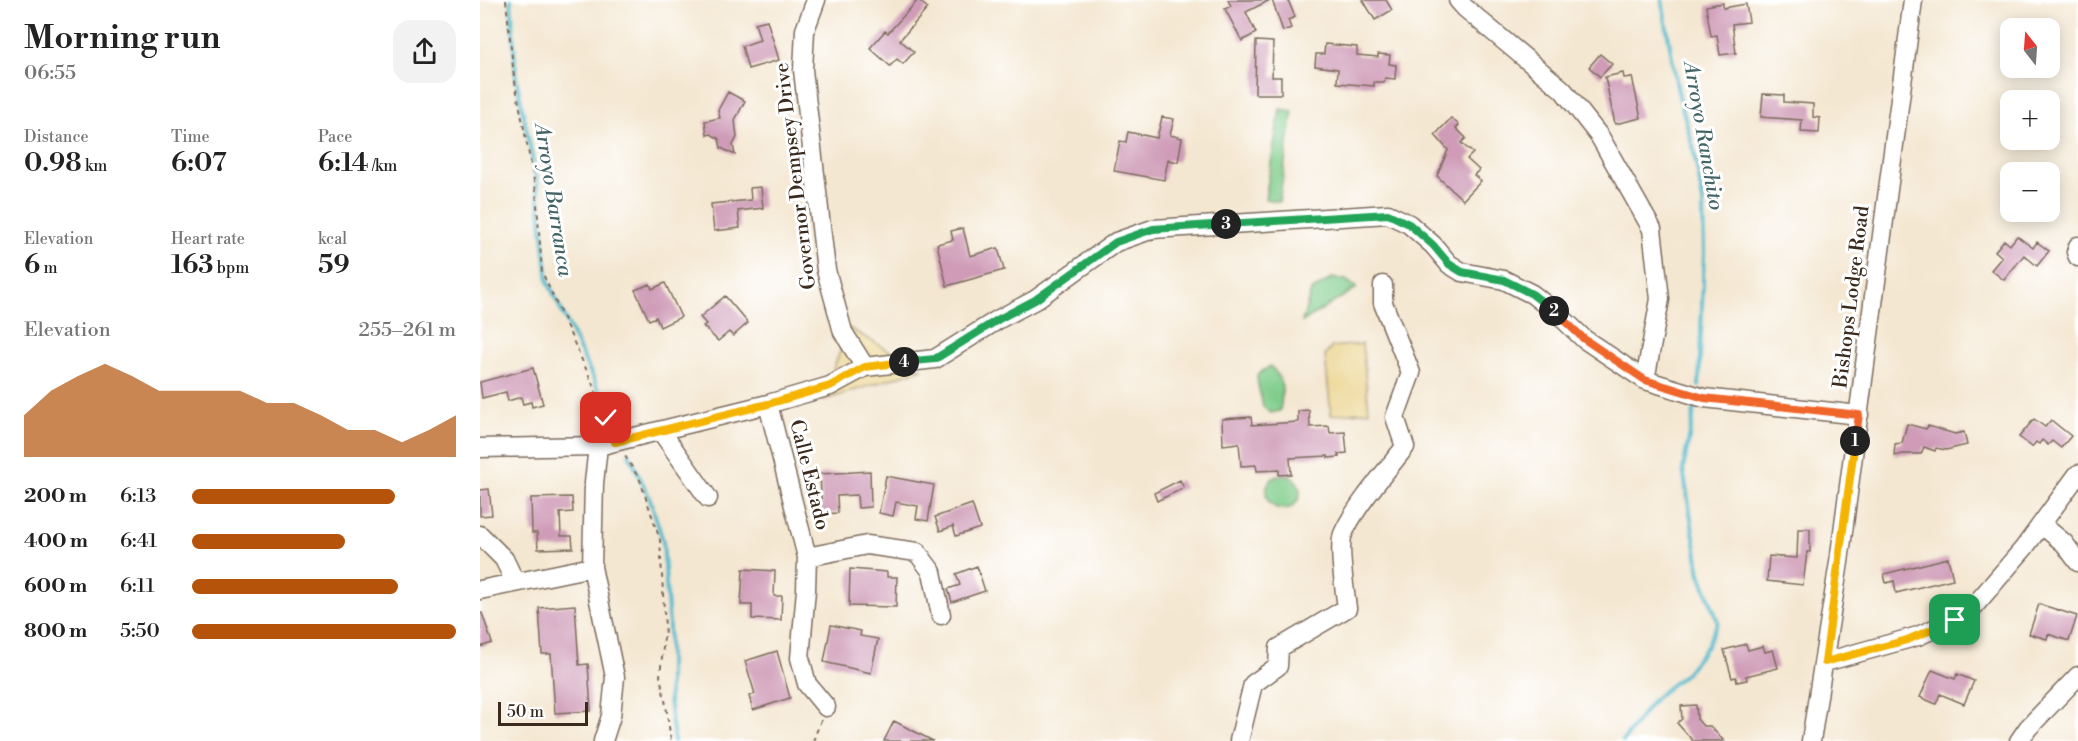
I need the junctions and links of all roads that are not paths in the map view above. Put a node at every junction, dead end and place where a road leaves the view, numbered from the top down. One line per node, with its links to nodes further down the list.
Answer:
1 (816, 0): 7 (street, Governor Dempsey Drive)
2 (1458, 0): 8 (street)
3 (1913, 0): 10 (street, Bishops Lodge Road)
4 (2078, 246): 5 (street)
5 (2078, 257)
6 (1383, 285): 28 (street)
7 (865, 367): 8 (street); 9 (street, Calle Estado)
8 (1645, 380): 10 (street)
9 (768, 404): 11 (street, Calle Estado); 18 (street, Calle Estado)
10 (1859, 415): 24 (street, Bishops Lodge Road)
11 (660, 431): 12 (street, Calle Estado); 15 (street)
12 (606, 444): 13 (street, Calle Estado); 20 (street)
13 (480, 448)
14 (2078, 474): 16 (street)
15 (708, 498)
16 (2042, 525): 19 (street); 24 (street)
17 (480, 535): 21 (street)
18 (807, 557): 23 (street, Calle Estado); 26 (street, Calle Estado)
19 (2078, 562)
20 (592, 567): 21 (street); 27 (street)
21 (515, 582): 22 (street)
22 (480, 590)
23 (941, 615)
24 (1825, 662): 29 (street, Bishops Lodge Road)
25 (2078, 676): 30 (street)
26 (826, 707)
27 (603, 741)
28 (1239, 741)
29 (1811, 741)
30 (2019, 741)

